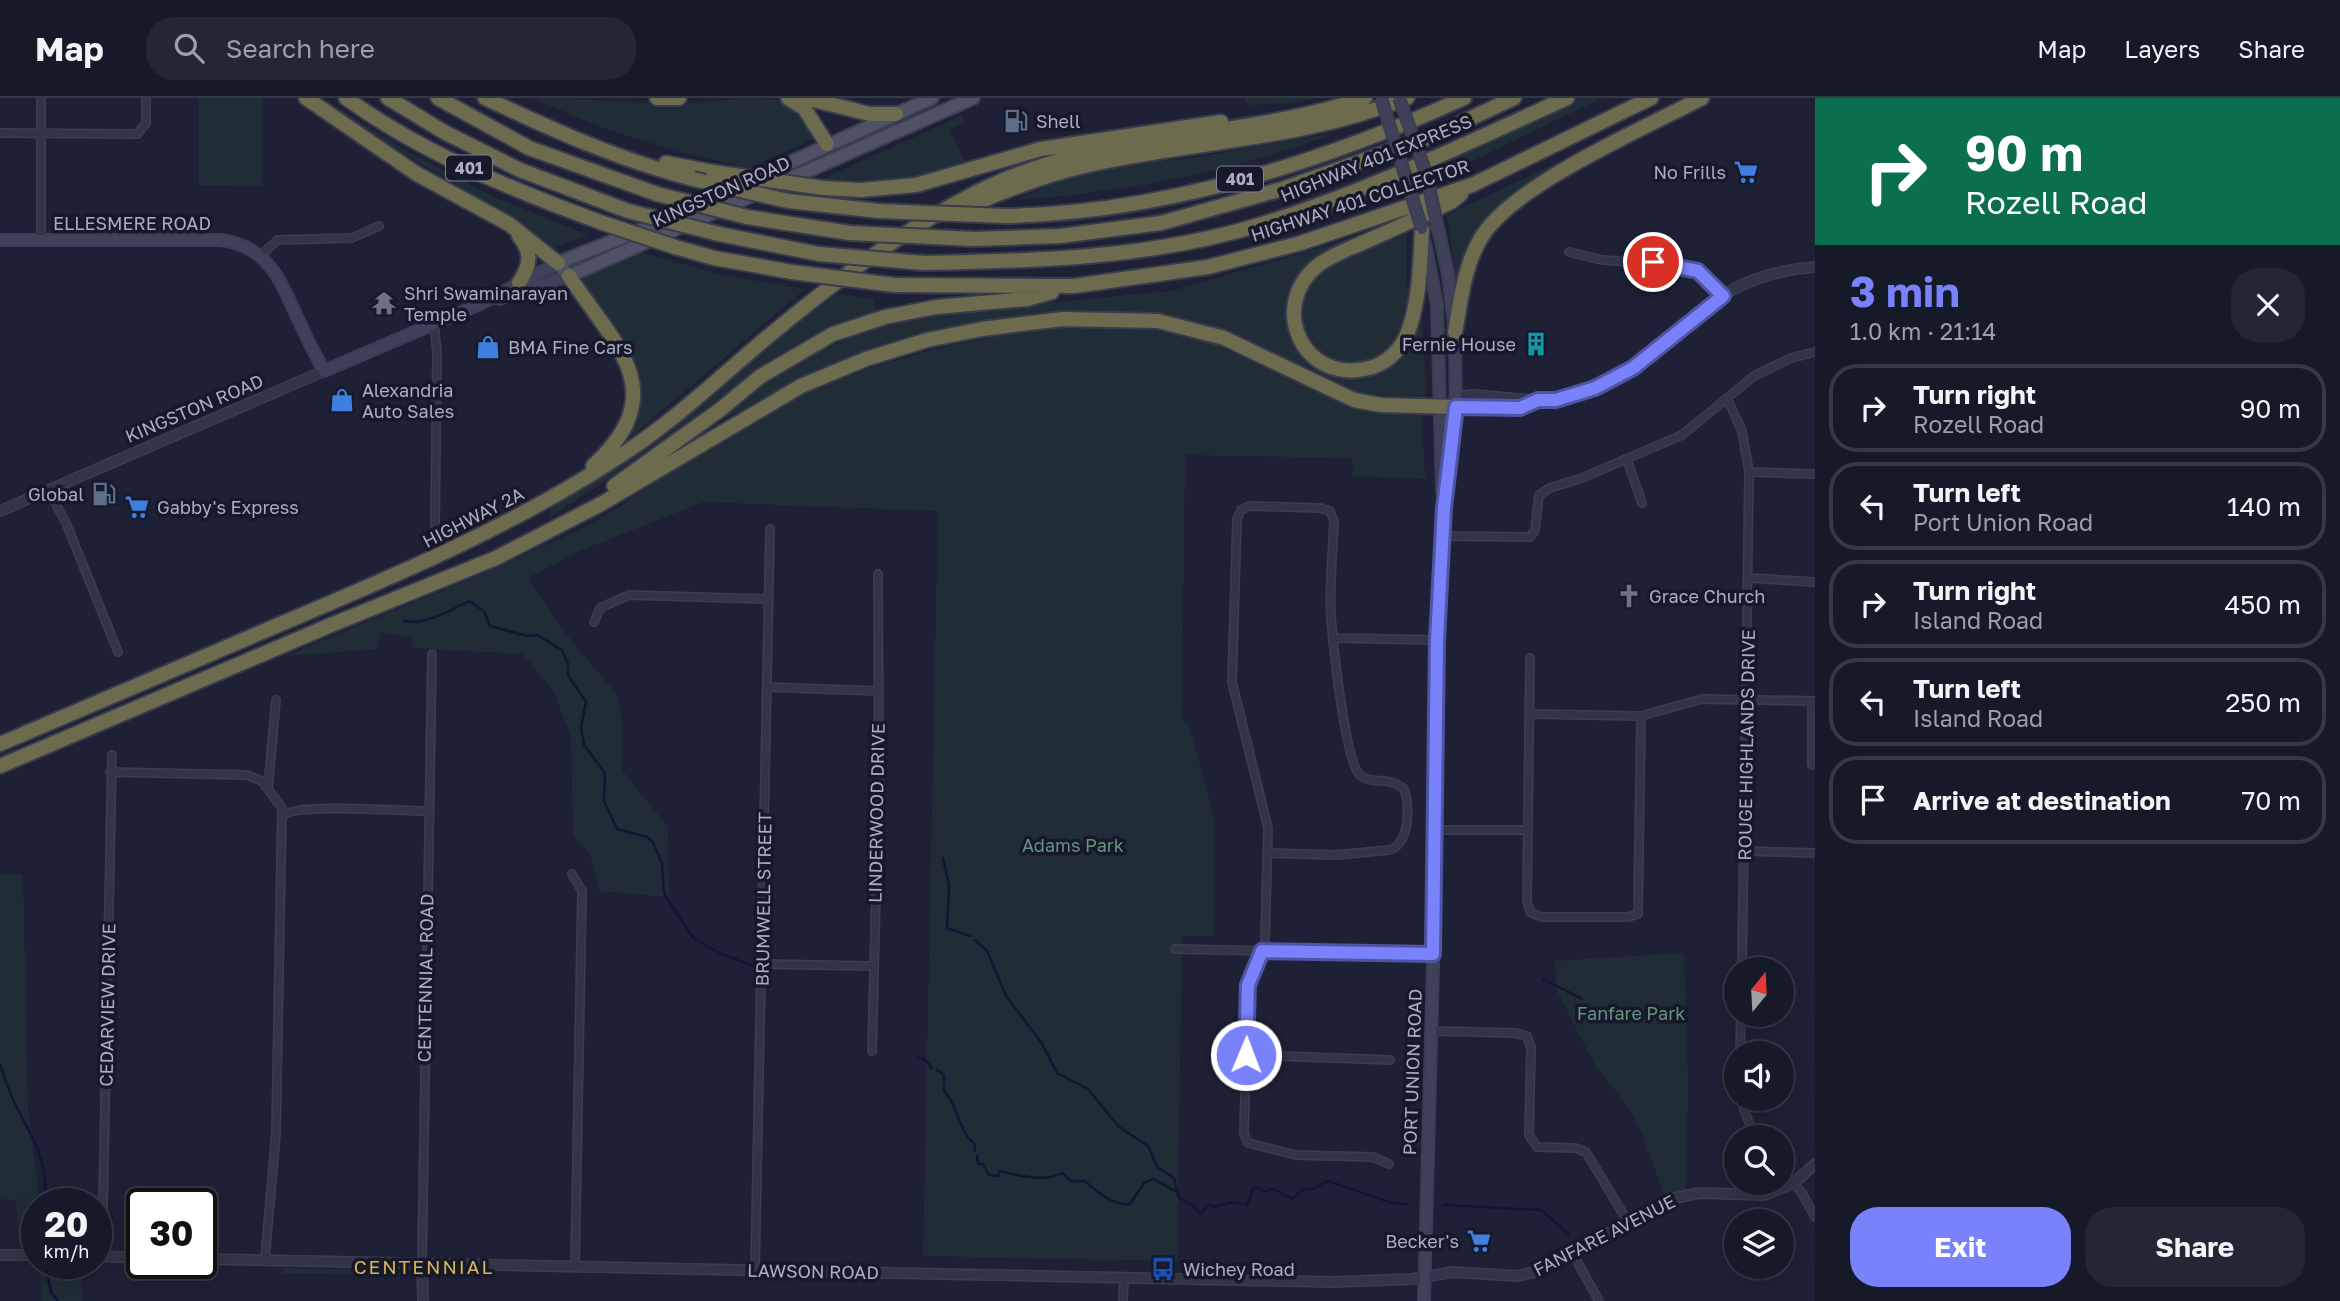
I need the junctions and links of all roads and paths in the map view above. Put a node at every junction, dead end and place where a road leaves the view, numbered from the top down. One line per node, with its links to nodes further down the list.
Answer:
1 (41, 98): 26 (street)
2 (146, 98): 26 (street)
3 (306, 98): 31 (highway)
4 (346, 98): 43 (highway, HIGHWAY 401 COLLECTOR / 401, bridge)
5 (388, 98): 19 (highway, HIGHWAY 401 EXPRESS / 401, bridge)
6 (438, 98): 18 (highway, HIGHWAY 401 EXPRESS / 401, bridge)
7 (485, 98): 27 (highway, 401)
8 (657, 98): 9 (highway)
9 (679, 98)
10 (788, 98): 28 (highway)
11 (805, 98): 24 (highway)
12 (932, 98): 24 (main road, KINGSTON ROAD)
13 (1365, 98): 23 (highway)
14 (1381, 98): 33 (main road, PORT UNION ROAD, bridge)
15 (1399, 98): 47 (main road, PORT UNION ROAD, bridge)
16 (1407, 98): 34 (highway)
17 (1464, 98): 27 (highway, 401, bridge)
18 (1514, 98)
19 (1567, 98)
20 (1651, 98): 30 (highway, HIGHWAY 401 COLLECTOR / 401)
21 (1702, 98): 47 (highway)
22 (969, 99): 29 (main road, KINGSTON ROAD)
23 (1344, 105): 27 (highway, bridge); 34 (highway)
24 (896, 114): 28 (main road, KINGSTON ROAD)
25 (0, 133): 26 (street)
26 (40, 133): 36 (street)
27 (577, 141)
28 (827, 144): 29 (main road); 39 (main road, KINGSTON ROAD)
29 (835, 160): 41 (main road, KINGSTON ROAD)
30 (1472, 185): 33 (highway); 43 (highway, HIGHWAY 401 COLLECTOR / 401)
31 (509, 224): 39 (highway); 42 (highway)
32 (379, 226): 38 (street)
33 (1422, 229): 52 (main road, PORT UNION ROAD)
34 (910, 233): 57 (highway, HIGHWAY 2A)
35 (0, 240): 36 (main road, ELLESMERE ROAD)
36 (41, 240): 38 (main road, ELLESMERE ROAD)
37 (1569, 252): 44 (street)
38 (261, 255): 49 (main road)
39 (558, 263): 41 (main road); 42 (main road, KINGSTON ROAD)
40 (1815, 267): 44 (street)
41 (569, 276): 45 (main road, KINGSTON ROAD); 57 (highway)
42 (519, 283): 45 (main road, KINGSTON ROAD)
43 (1074, 286): 64 (highway)
44 (1723, 296): 51 (street)
45 (480, 304): 46 (main road, KINGSTON ROAD)
46 (434, 323): 49 (main road, KINGSTON ROAD); 62 (street)
47 (1455, 332): 51 (main road, PORT UNION ROAD)
48 (1815, 352): 50 (street)
49 (324, 371): 56 (street, KINGSTON ROAD)
50 (1727, 398): 53 (street); 54 (street, ROUGE HIGHLANDS DRIVE)
51 (1456, 407): 52 (highway); 59 (main road, PORT UNION ROAD)
52 (1440, 408): 59 (main road, PORT UNION ROAD); 64 (highway)
53 (1627, 460): 58 (street); 63 (street)
54 (1749, 472): 55 (street); 66 (street, ROUGE HIGHLANDS DRIVE)
55 (1815, 474)
56 (49, 491): 60 (street, KINGSTON ROAD); 72 (street)
57 (553, 496): 82 (highway, HIGHWAY 2A)
58 (1642, 503)
59 (1444, 508): 63 (main road, PORT UNION ROAD)
60 (0, 512)
61 (770, 528): 68 (street, BRUMWELL STREET)
62 (435, 530)
63 (1442, 536): 71 (main road, PORT UNION ROAD)
64 (496, 558): 85 (highway)
65 (878, 574): 76 (street, LINDERWOOD DRIVE)
66 (1750, 578): 67 (street); 78 (street, ROUGE HIGHLANDS DRIVE)
67 (1815, 582)
68 (767, 599): 69 (street); 75 (street, BRUMWELL STREET)
69 (594, 622)
70 (1334, 638): 71 (street); 93 (street); 93 (street)
71 (1437, 640): 90 (main road, PORT UNION ROAD)
72 (118, 652)
73 (432, 654): 88 (street, CENTENNIAL ROAD)
74 (1530, 658): 80 (street)
75 (767, 687): 76 (street); 100 (street, BRUMWELL STREET)
76 (878, 691): 101 (street, LINDERWOOD DRIVE)
77 (276, 700): 87 (street)
78 (1746, 700): 79 (street); 81 (street); 92 (street, ROUGE HIGHLANDS DRIVE)
79 (1813, 701): 84 (street)
80 (1530, 714): 81 (street); 91 (street)
81 (1640, 716): 91 (street)
82 (0, 744)
83 (112, 755): 86 (street, CEDARVIEW DRIVE)
84 (1812, 765)
85 (0, 766)
86 (110, 772): 87 (street); 109 (street, CEDARVIEW DRIVE)
87 (268, 788): 89 (street)
88 (428, 811): 89 (street); 118 (street, CENTENNIAL ROAD)
89 (284, 815): 117 (street)
90 (1435, 830): 91 (street); 98 (main road, PORT UNION ROAD)
91 (1526, 830)
92 (1744, 851): 94 (street); 99 (street, ROUGE HIGHLANDS DRIVE)
93 (1268, 853): 97 (street)
94 (1815, 853)
95 (572, 874): 119 (street)
96 (1175, 949): 97 (street)
97 (1262, 951): 98 (street); 104 (street)
98 (1433, 954): 102 (main road, PORT UNION ROAD)
99 (1742, 957)
100 (762, 964): 101 (street); 120 (street, BRUMWELL STREET)
101 (872, 966): 103 (street, LINDERWOOD DRIVE)
102 (1431, 1031): 112 (street); 121 (main road, PORT UNION ROAD)
103 (872, 1051)
104 (1246, 1055): 105 (street); 106 (street)
105 (1390, 1060)
106 (1388, 1164)
107 (1815, 1164): 108 (street, FANFARE AVENUE)
108 (1794, 1183): 111 (street)
109 (101, 1188)
110 (1724, 1194): 112 (street, FANFARE AVENUE)
111 (1815, 1217)
112 (1628, 1222): 113 (street, FANFARE AVENUE)
113 (1573, 1254): 121 (street, FANFARE AVENUE); 126 (street)
114 (0, 1255): 115 (street)
115 (21, 1255)
116 (217, 1259): 117 (street, LAWSON ROAD)
117 (265, 1259): 118 (street, LAWSON ROAD)
118 (422, 1263): 119 (street, LAWSON ROAD); 123 (street, CENTENNIAL ROAD)
119 (575, 1266): 120 (street, LAWSON ROAD)
120 (755, 1270): 122 (street, LAWSON ROAD)
121 (1424, 1276): 122 (street, LAWSON ROAD); 125 (main road, PORT UNION ROAD)
122 (1124, 1278): 124 (street)
123 (423, 1301)
124 (1123, 1301)
125 (1424, 1301)
126 (1599, 1301)

